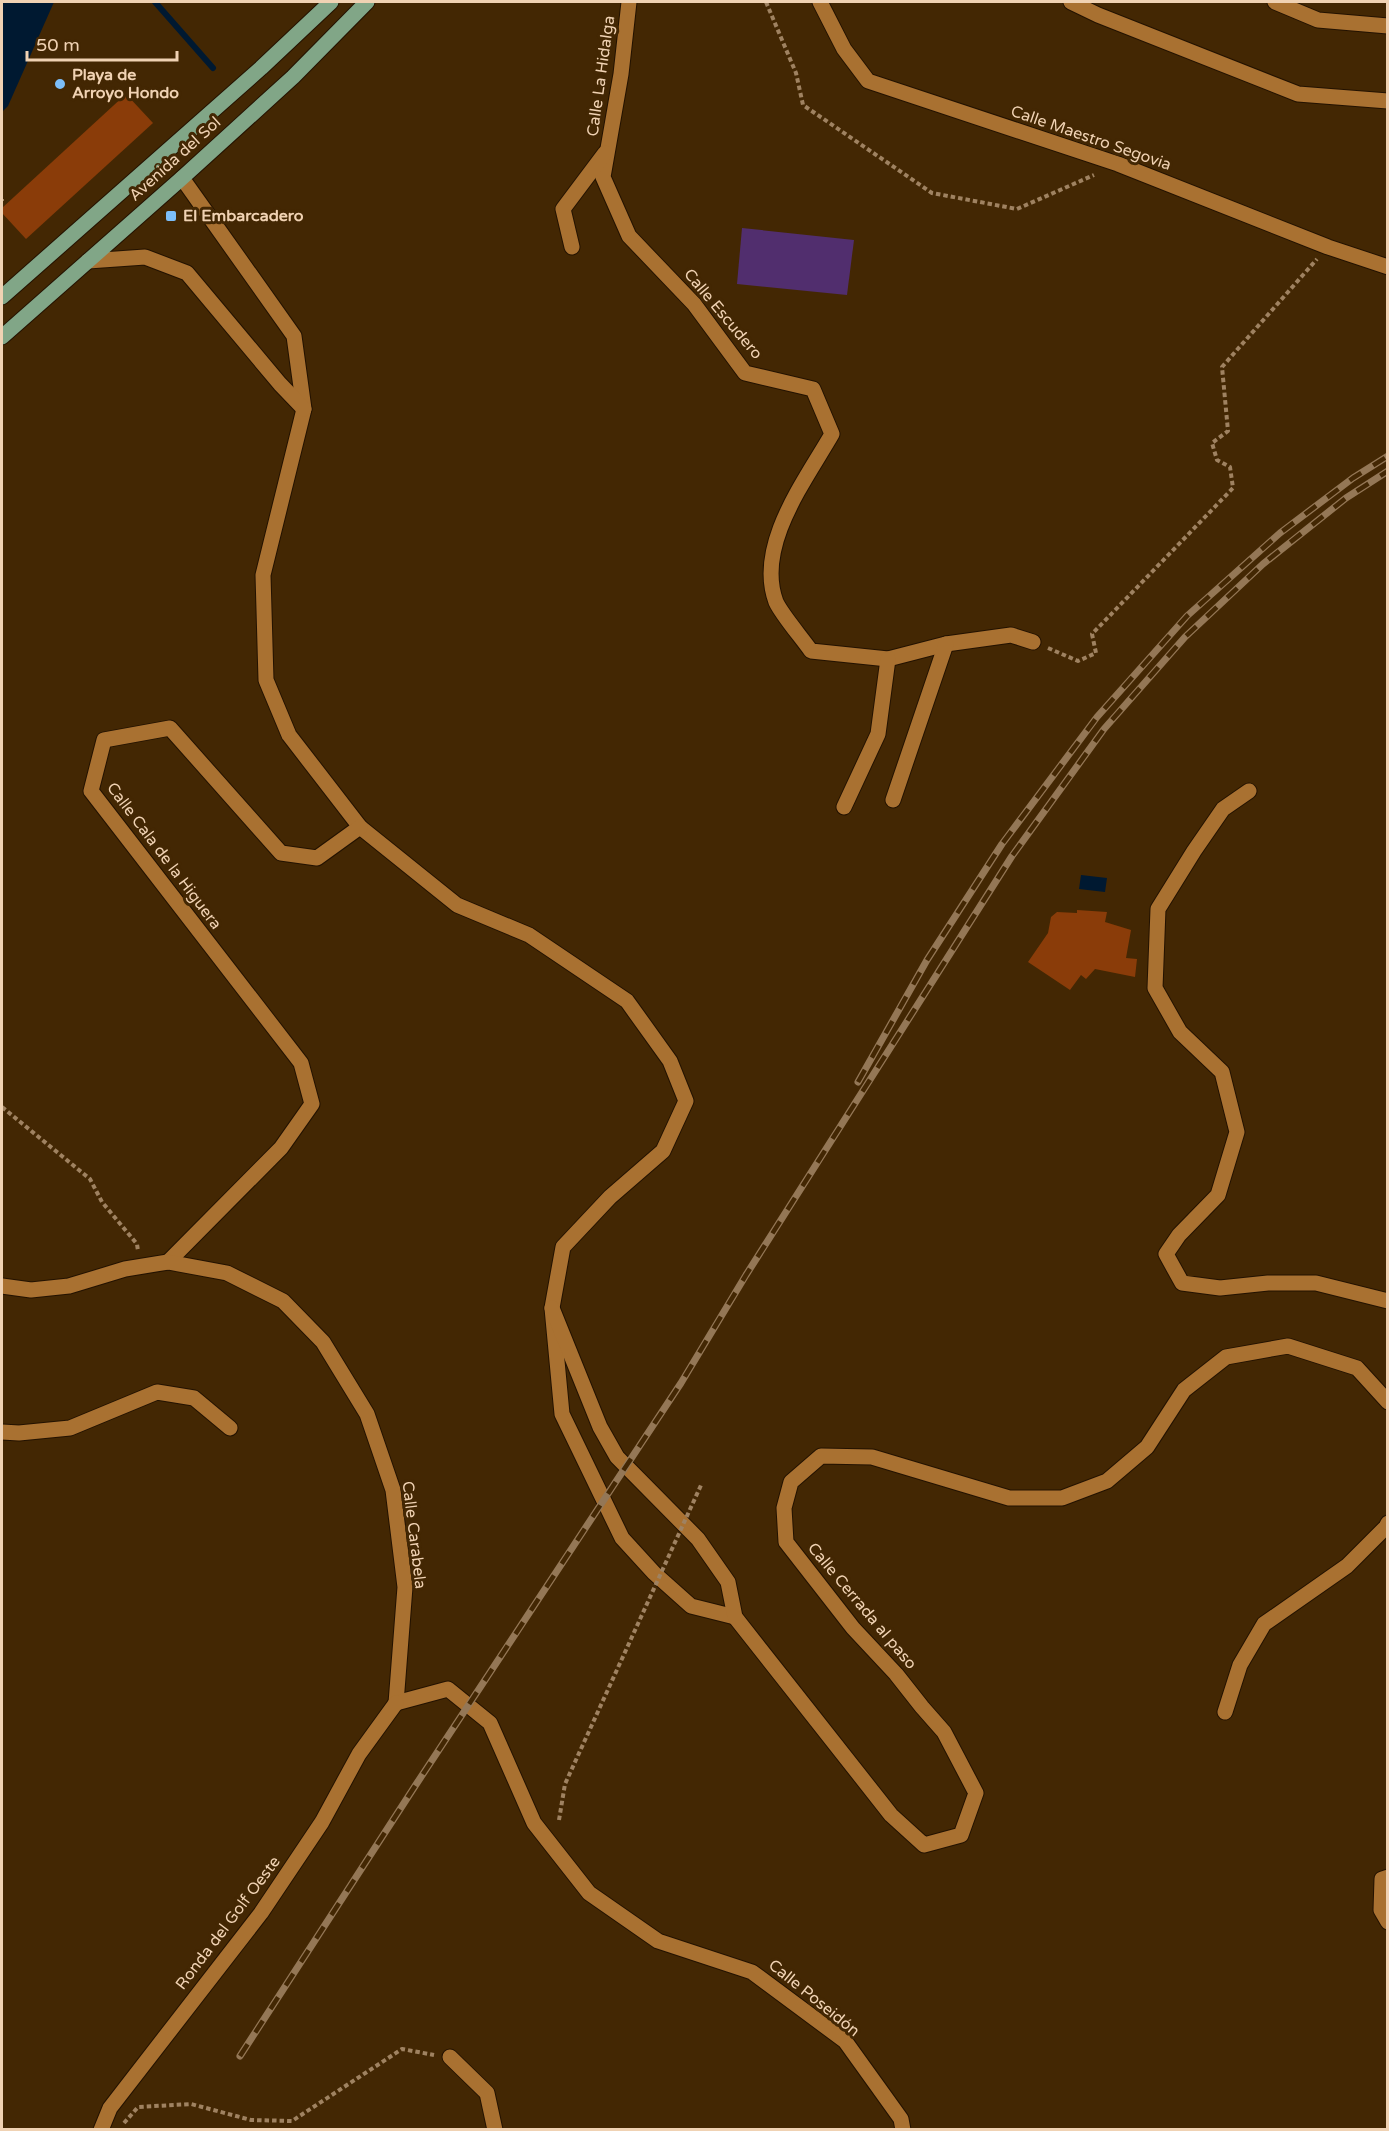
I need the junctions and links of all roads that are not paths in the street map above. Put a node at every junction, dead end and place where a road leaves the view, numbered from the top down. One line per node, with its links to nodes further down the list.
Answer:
1 (331, 2): 14 (main road, Avenida del Sol)
2 (367, 2): 10 (main road, Avenida del Sol)
3 (629, 2): 9 (street, Calle La Hidalga)
4 (819, 2): 13 (street, Calle Maestro Segovia)
5 (1071, 2): 8 (street)
6 (1275, 2): 7 (street)
7 (1388, 26)
8 (1388, 101)
9 (609, 148): 11 (street, Calle La Hidalga); 19 (street, Calle Escudero)
10 (182, 178): 12 (main road, Avenida del Sol); 16 (street)
11 (572, 247)
12 (88, 261): 15 (main road, Avenida del Sol); 16 (street)
13 (1388, 267)
14 (2, 297)
15 (2, 337)
16 (304, 409): 23 (street)
17 (1033, 642): 18 (street, Calle Escudero)
18 (946, 644): 19 (street, Calle Escudero); 21 (street)
19 (888, 659): 22 (street)
20 (1249, 791): 26 (street)
21 (893, 800)
22 (844, 807)
23 (360, 827): 24 (street, Calle Cala de la Higuera); 27 (street)
24 (168, 1262): 25 (street, Calle Carabela); 33 (street, Calle Carabela)
25 (2, 1286)
26 (1388, 1301)
27 (552, 1308): 32 (street, Calle Cerrada al paso); 32 (street)
28 (1388, 1402): 32 (street, Calle Cerrada al paso)
29 (230, 1428): 30 (street)
30 (2, 1432)
31 (1388, 1523): 34 (street)
32 (735, 1617)
33 (396, 1703): 38 (street, Ronda del Golf Oeste); 40 (street, Calle Poseidón)
34 (1225, 1712)
35 (1388, 1877): 36 (street)
36 (1388, 1922)
37 (450, 2057): 39 (street)
38 (101, 2130)
39 (495, 2130)
40 (903, 2130)

